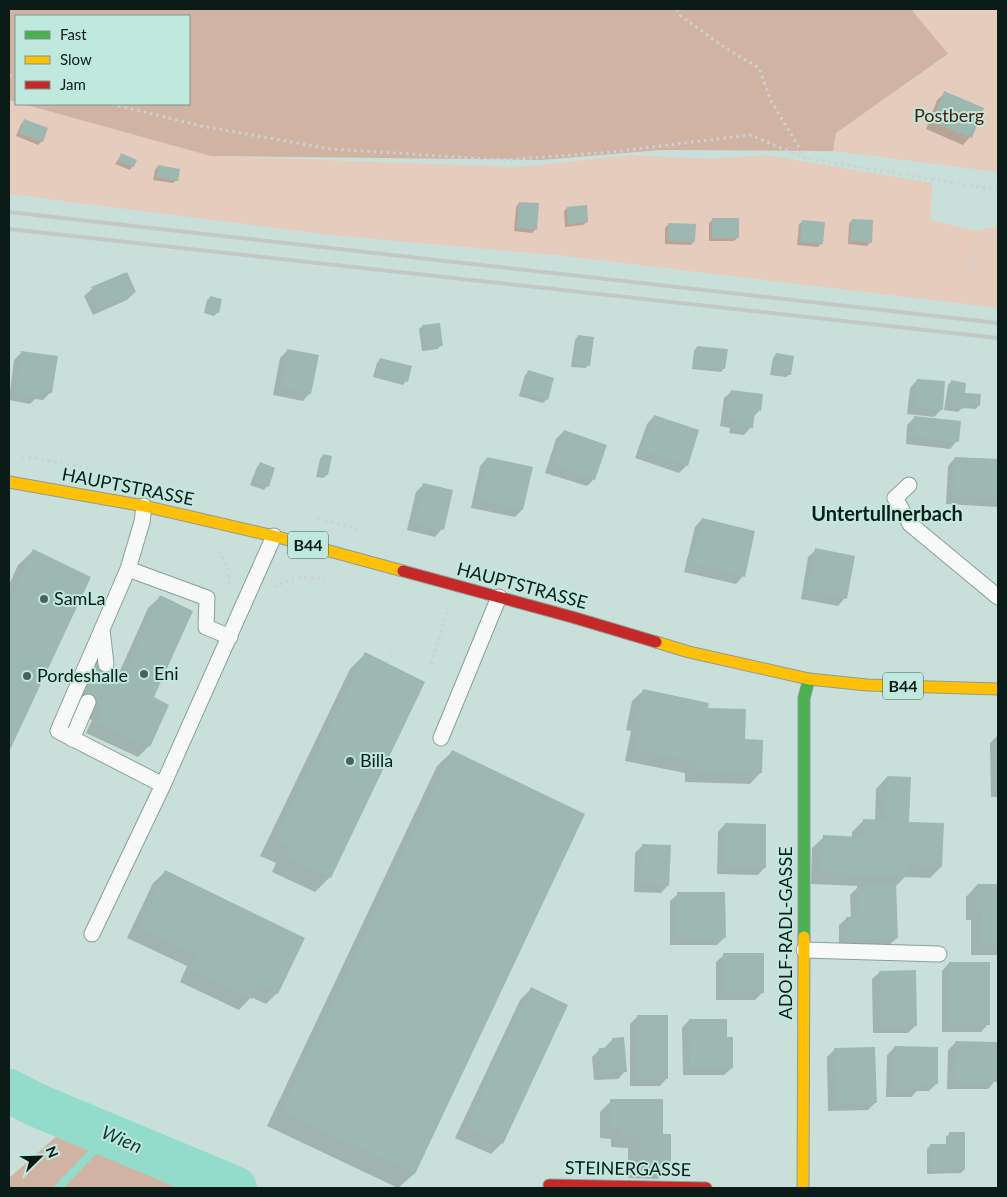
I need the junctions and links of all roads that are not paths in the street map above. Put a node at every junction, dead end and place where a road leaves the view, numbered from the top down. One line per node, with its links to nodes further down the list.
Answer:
1 (9, 482): 3 (main road, HAUPTSTRASSE / B44)
2 (909, 485): 6 (lane)
3 (144, 506): 4 (main road, HAUPTSTRASSE / B44); 5 (lane)
4 (274, 536): 7 (main road, HAUPTSTRASSE / B44); 9 (lane)
5 (128, 569): 8 (lane); 9 (lane)
6 (998, 596)
7 (499, 597): 11 (main road, HAUPTSTRASSE / B44); 14 (lane)
8 (102, 629): 10 (lane); 15 (lane)
9 (230, 637): 16 (lane)
10 (106, 664)
11 (809, 679): 12 (main road, HAUPTSTRASSE / B44); 18 (main road, ADOLF-RADL-GASSE)
12 (998, 689)
13 (88, 702): 15 (lane)
14 (441, 738)
15 (72, 739): 16 (lane)
16 (163, 785): 17 (lane)
17 (92, 934)
18 (804, 950): 19 (lane); 22 (main road, ADOLF-RADL-GASSE)
19 (939, 954)
20 (549, 1185): 21 (main road, STEINERGASSE)
21 (706, 1188)
22 (803, 1188)

